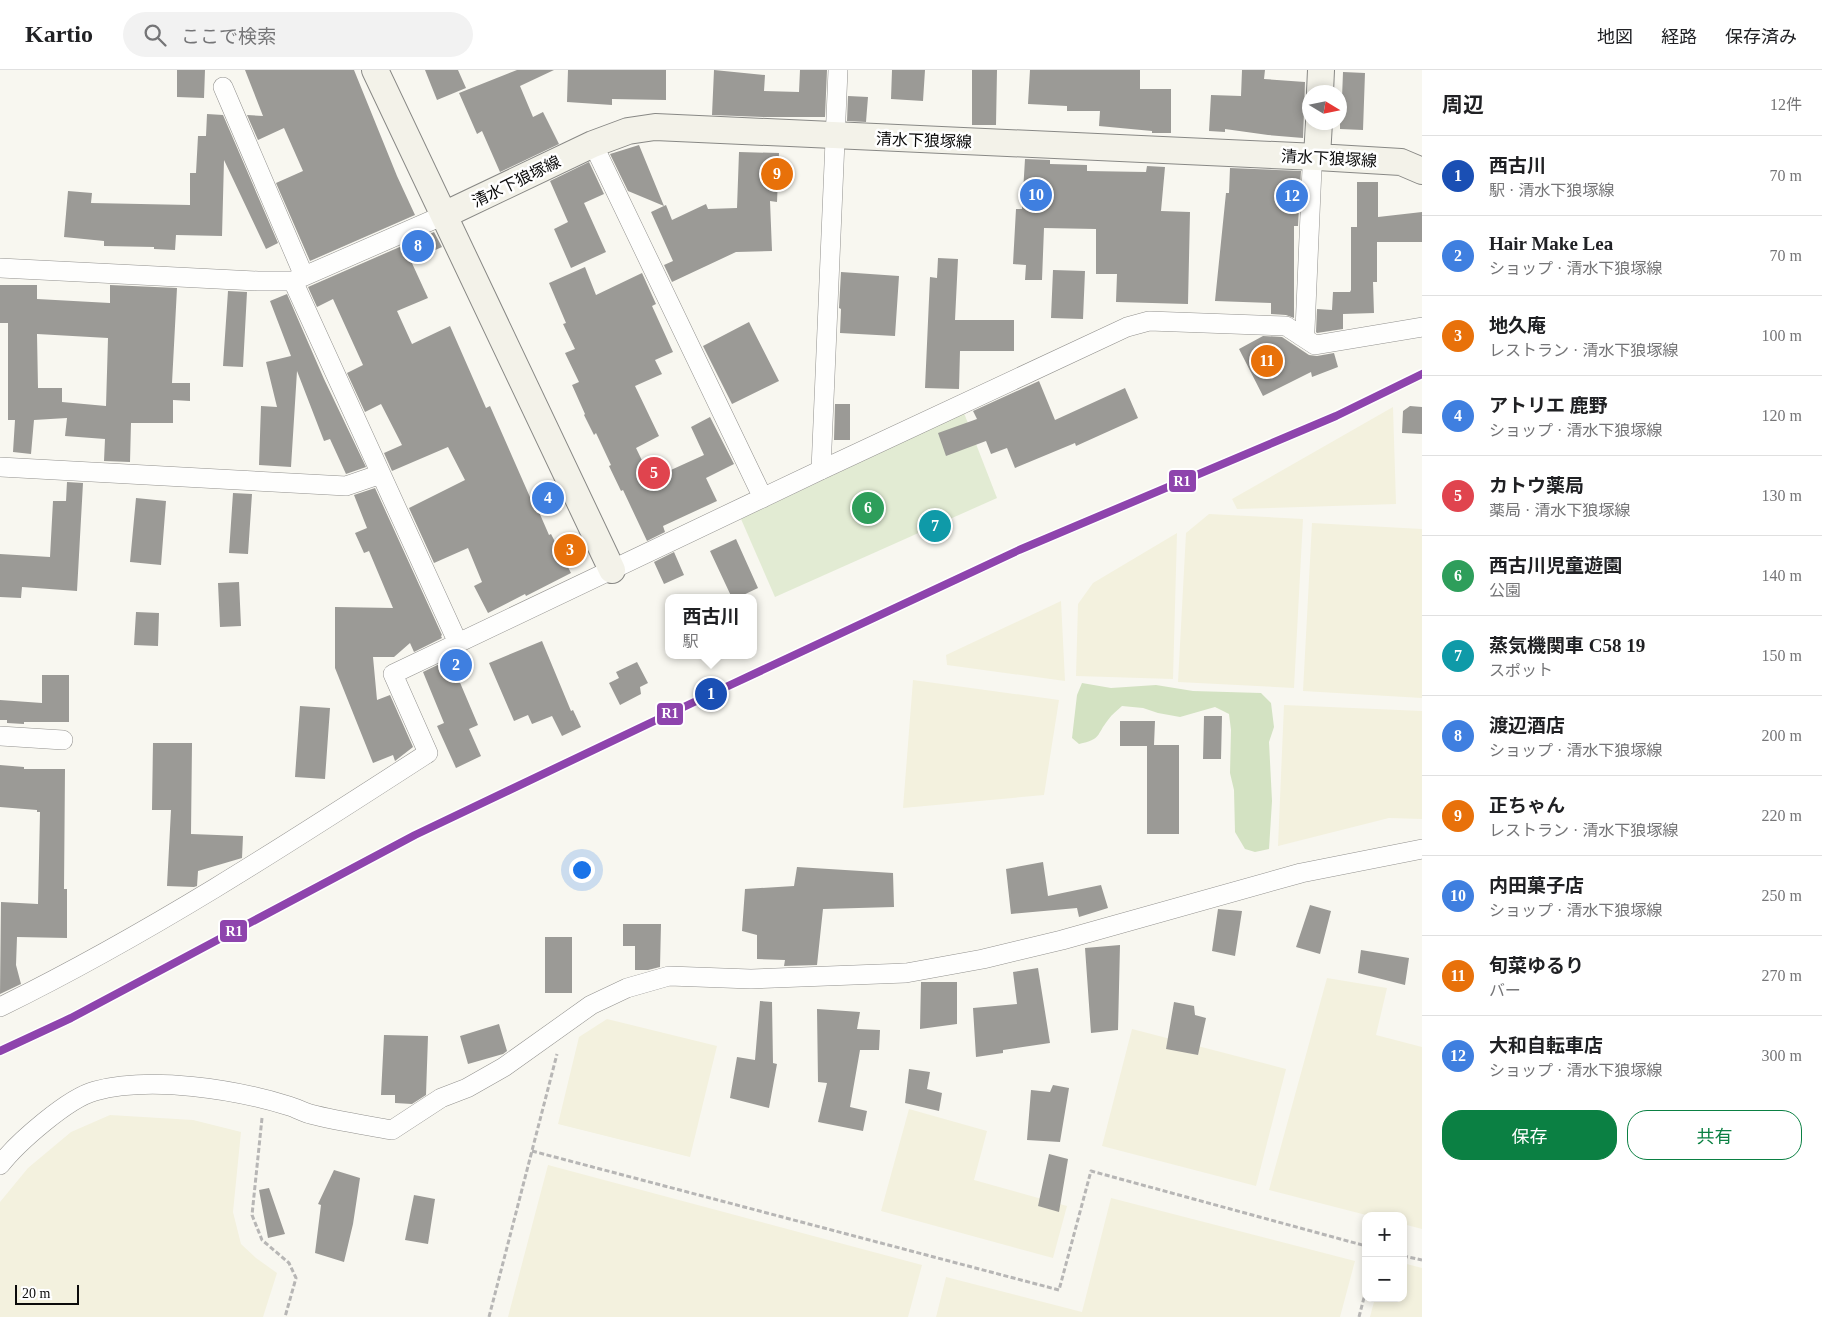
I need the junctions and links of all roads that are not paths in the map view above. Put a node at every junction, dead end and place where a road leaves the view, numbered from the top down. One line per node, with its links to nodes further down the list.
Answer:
1 (375, 70): 11 (main road)
2 (838, 70): 7 (street)
3 (1321, 70): 4 (main road)
4 (1320, 85)
5 (223, 87): 13 (street)
6 (1319, 130): 9 (main road)
7 (836, 136): 8 (main road, 清水下狼塚線); 9 (main road, 清水下狼塚線); 17 (street)
8 (593, 144): 11 (main road, 清水下狼塚線); 19 (street)
9 (1317, 157): 10 (main road, 清水下狼塚線); 15 (street)
10 (1422, 171)
11 (444, 216): 13 (street); 20 (main road)
12 (0, 268): 13 (street)
13 (298, 279): 18 (street)
14 (1422, 327): 15 (street)
15 (1301, 336): 17 (street)
16 (0, 467): 18 (street)
17 (821, 470): 19 (street)
18 (381, 474): 21 (street)
19 (763, 498): 20 (street)
20 (612, 570): 21 (street)
21 (458, 643): 25 (street)
22 (0, 736): 23 (street)
23 (63, 740)
24 (1422, 848): 26 (street)
25 (0, 1007)
26 (0, 1165)

